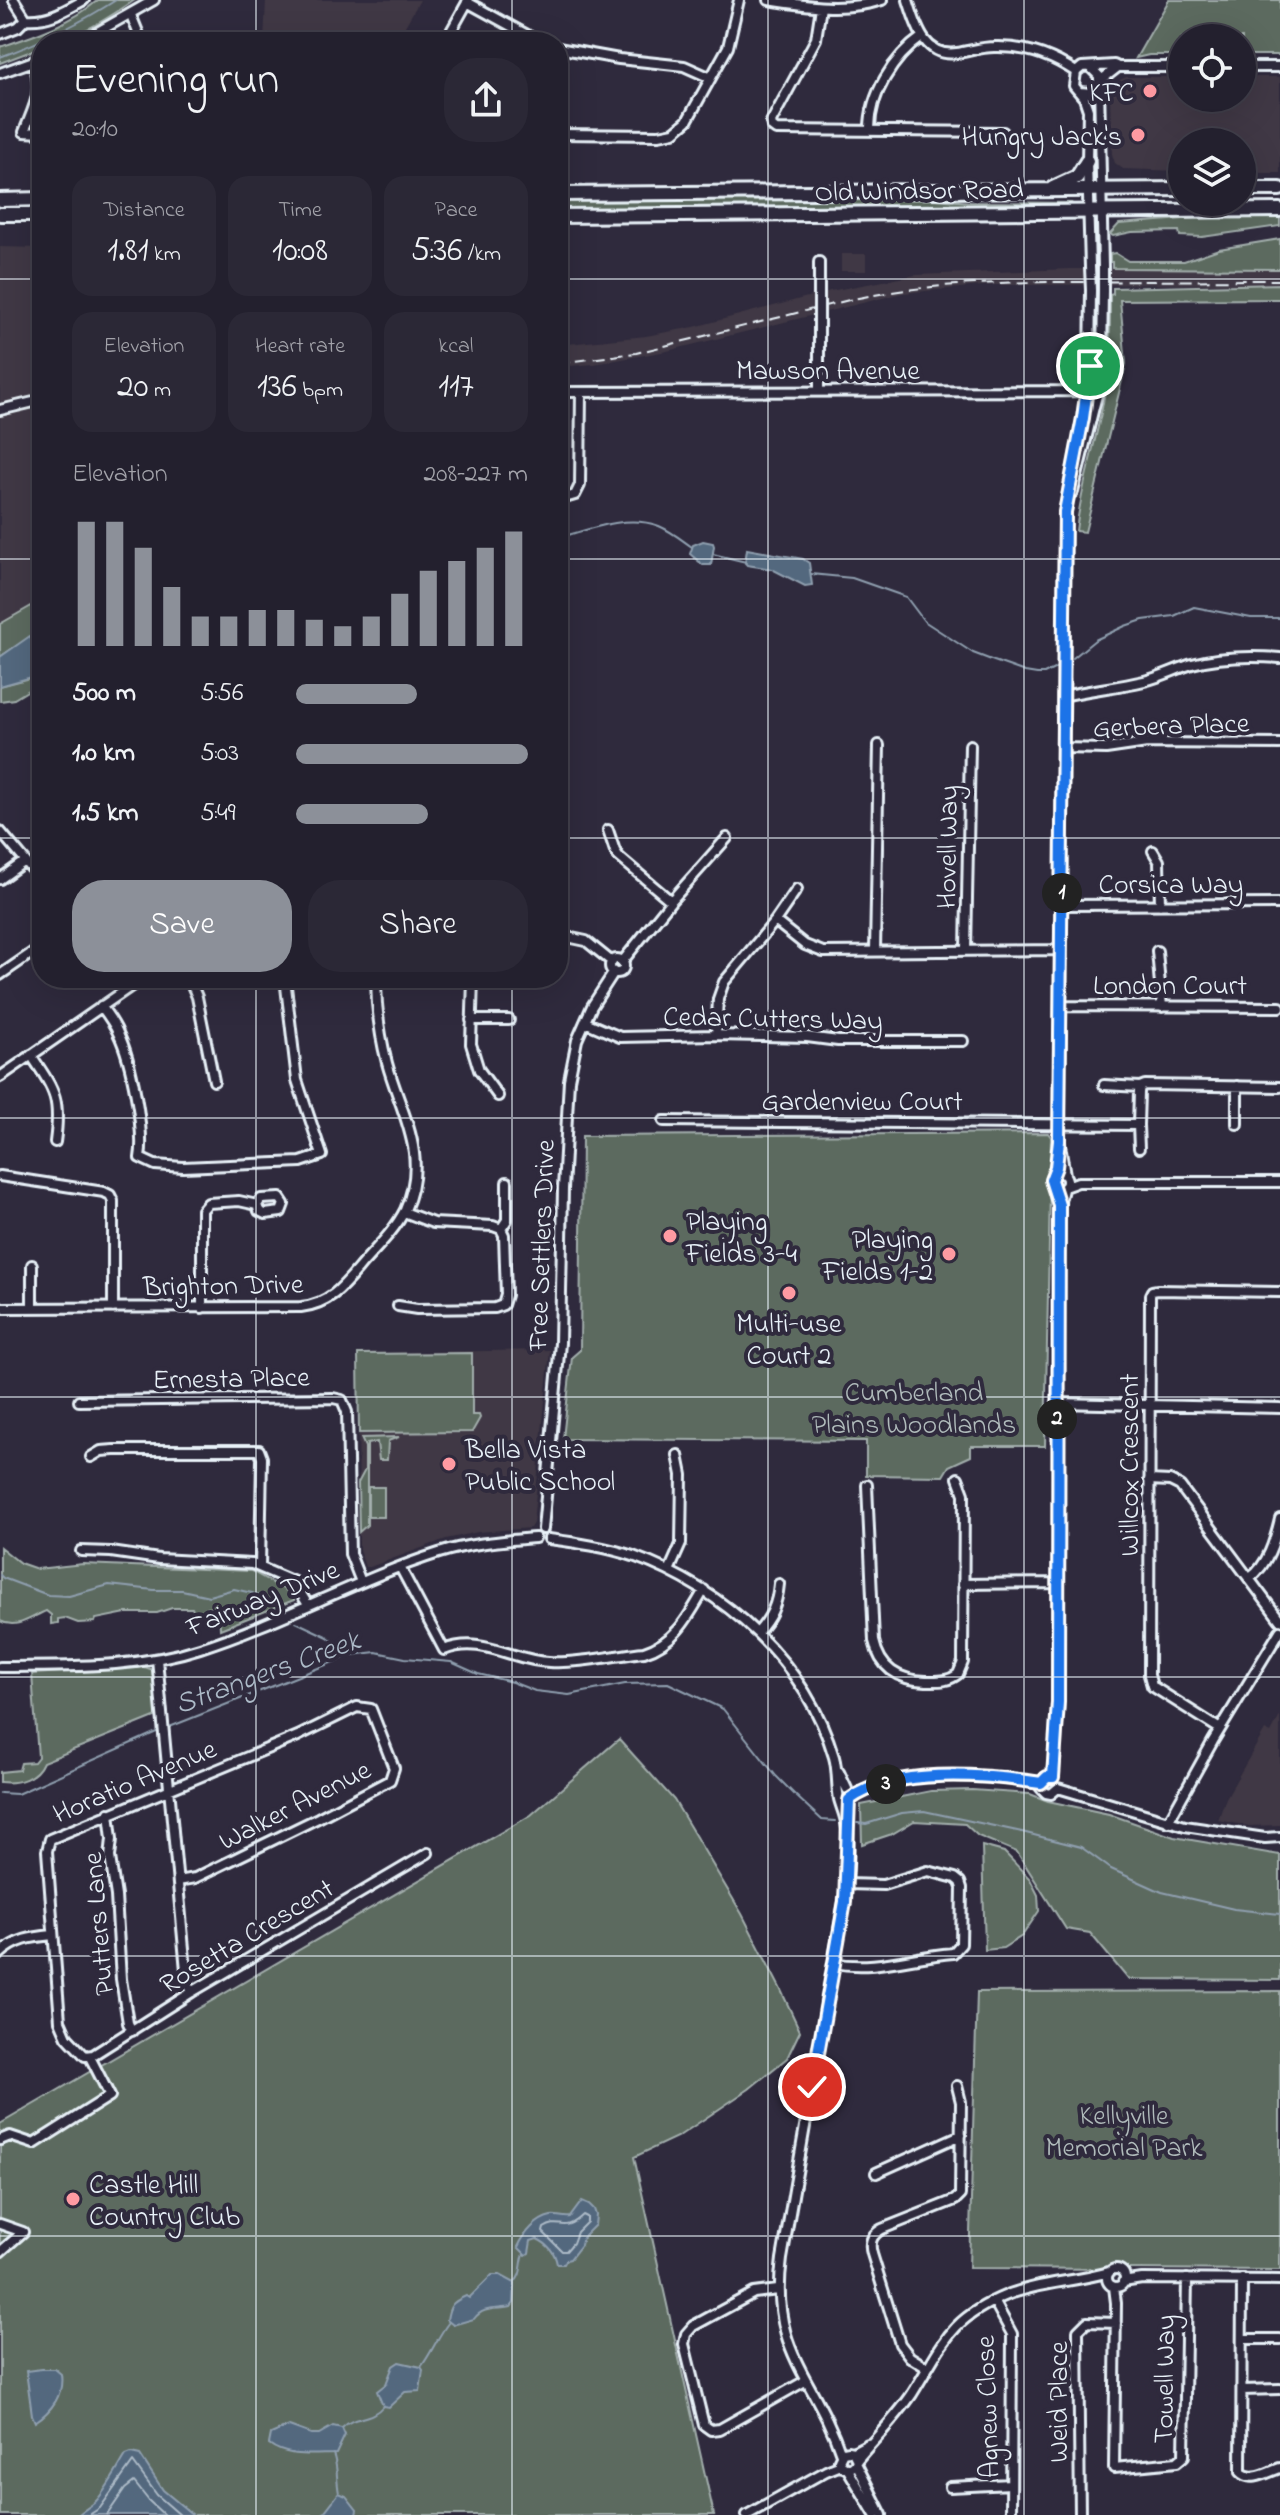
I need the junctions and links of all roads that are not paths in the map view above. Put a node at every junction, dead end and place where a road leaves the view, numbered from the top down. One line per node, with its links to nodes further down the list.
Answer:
1 (14, 0): 11 (street)
2 (84, 0): 11 (street)
3 (154, 0): 10 (street)
4 (739, 0): 27 (street)
5 (769, 0): 9 (street)
6 (882, 0): 9 (street)
7 (908, 0): 17 (street)
8 (467, 1): 14 (street); 15 (street)
9 (821, 7): 31 (street)
10 (131, 15): 12 (street); 13 (street)
11 (26, 19): 16 (street)
12 (99, 32)
13 (138, 32)
14 (450, 32)
15 (519, 32)
16 (0, 34)
17 (922, 37): 25 (street); 31 (street)
18 (568, 50): 27 (street)
19 (32, 62): 26 (street)
20 (1090, 67): 21 (street); 25 (street); 28 (street)
21 (1118, 67): 22 (street); 28 (street)
22 (1168, 67)
23 (1256, 67): 24 (street)
24 (1280, 67)
25 (1076, 72): 29 (street)
26 (0, 73)
27 (711, 78): 34 (street)
28 (1100, 83): 29 (street); 40 (street)
29 (1080, 92): 35 (street)
30 (32, 112): 32 (street)
31 (870, 131): 33 (street)
32 (32, 132)
33 (1003, 132)
34 (568, 134)
35 (1087, 161): 39 (highway); 40 (street)
36 (1168, 189): 40 (highway, Old Windsor Road)
37 (1256, 189): 38 (highway)
38 (1280, 189)
39 (1050, 190): 40 (highway, Old Windsor Road); 41 (highway, Old Windsor Road)
40 (1095, 190): 45 (street)
41 (568, 194)
42 (32, 199): 43 (highway)
43 (0, 200)
44 (1280, 210): 45 (highway, Old Windsor Road)
45 (1095, 211): 48 (highway, Old Windsor Road); 50 (street, bridge); 52 (street, bridge)
46 (0, 214): 47 (highway)
47 (32, 214)
48 (568, 216)
49 (819, 262): 51 (street, bridge)
50 (1087, 390): 51 (street, Mawson Avenue); 52 (street, Mawson Avenue); 58 (street)
51 (819, 391): 54 (street, Mawson Avenue)
52 (1098, 391): 58 (street)
53 (568, 392): 54 (street, Mawson Avenue)
54 (581, 392): 57 (street)
55 (32, 402): 56 (street)
56 (0, 410)
57 (568, 496)
58 (1065, 536): 60 (street)
59 (1280, 658): 60 (street)
60 (1063, 696): 64 (street)
61 (1280, 744): 64 (street, Gerbera Place)
62 (879, 745): 81 (street)
63 (970, 745): 79 (street, Hovell Way)
64 (1063, 748): 75 (street)
65 (608, 830): 73 (street)
66 (0, 831): 69 (street)
67 (727, 838): 73 (street)
68 (1153, 851): 76 (street)
69 (25, 861): 70 (street); 71 (street)
70 (32, 869)
71 (0, 879)
72 (797, 889): 77 (street)
73 (671, 901): 85 (street)
74 (1280, 904): 76 (street, Corsica Way)
75 (1062, 905): 76 (street, Corsica Way); 80 (street)
76 (1160, 905)
77 (775, 921): 81 (street); 100 (street)
78 (568, 936): 84 (street)
79 (966, 950): 80 (street); 81 (street)
80 (1061, 950): 94 (street)
81 (875, 951)
82 (1157, 951): 95 (street)
83 (32, 953): 87 (street)
84 (612, 962): 85 (street); 86 (street)
85 (622, 962): 86 (street)
86 (614, 972): 99 (street, Free Settlers Drive)
87 (0, 975)
88 (120, 988): 93 (street)
89 (193, 988): 104 (street)
90 (286, 988): 93 (street)
91 (377, 988): 123 (street, Brighton Drive)
92 (473, 988): 97 (street)
93 (101, 1006): 102 (street)
94 (1061, 1006): 95 (street, London Court); 111 (street)
95 (1162, 1007): 96 (street, London Court)
96 (1280, 1007)
97 (471, 1020): 98 (street); 109 (street)
98 (509, 1020)
99 (585, 1022): 100 (street, Cedar Cutters Way); 142 (street, Free Settlers Drive)
100 (716, 1035): 101 (street, Cedar Cutters Way)
101 (963, 1041)
102 (31, 1055): 103 (street); 115 (street)
103 (0, 1077)
104 (214, 1081)
105 (1104, 1085): 107 (street)
106 (1237, 1086): 107 (street); 108 (street); 112 (street)
107 (1140, 1087): 113 (street)
108 (1280, 1087)
109 (498, 1096)
110 (664, 1121): 111 (street, Gardenview Court)
111 (1060, 1123): 113 (street, Gardenview Court); 114 (street)
112 (1237, 1124)
113 (1138, 1125): 116 (street)
114 (1059, 1141): 117 (street); 121 (street)
115 (55, 1142)
116 (1139, 1148)
117 (1054, 1175): 121 (street); 121 (street)
118 (0, 1176): 130 (street)
119 (507, 1182): 124 (street)
120 (1280, 1182): 121 (street)
121 (1063, 1183): 133 (street)
122 (257, 1205): 131 (street)
123 (404, 1212): 124 (street); 131 (street, Brighton Drive)
124 (501, 1229): 127 (street)
125 (32, 1265): 129 (street)
126 (1280, 1292): 134 (street, Willcox Crescent)
127 (398, 1306)
128 (0, 1308): 129 (street, Brighton Drive)
129 (32, 1308): 130 (street, Brighton Drive)
130 (113, 1308): 131 (street, Brighton Drive)
131 (202, 1308)
132 (79, 1401): 150 (street, Ernesta Place)
133 (1057, 1403): 134 (street); 151 (street)
134 (1150, 1406): 135 (street); 139 (street, Willcox Crescent)
135 (1280, 1408)
136 (678, 1455): 148 (street)
137 (91, 1457): 146 (street)
138 (958, 1478): 153 (street)
139 (1149, 1480): 149 (street); 161 (street, Willcox Crescent)
140 (867, 1485): 153 (street)
141 (1280, 1519): 149 (street)
142 (543, 1529): 143 (street); 144 (street)
143 (535, 1538): 144 (street); 147 (street, Fairway Drive)
144 (549, 1539): 148 (street)
145 (81, 1551): 146 (street)
146 (260, 1567): 155 (street)
147 (400, 1567): 150 (street, Fairway Drive); 154 (street)
148 (669, 1571): 154 (street)
149 (1250, 1578): 156 (street)
150 (361, 1582): 155 (street, Fairway Drive)
151 (1058, 1583): 153 (street); 164 (street)
152 (779, 1584): 158 (street)
153 (963, 1584)
154 (704, 1590): 158 (street)
155 (308, 1605): 159 (street, Fairway Drive)
156 (1280, 1620)
157 (1280, 1631): 161 (street)
158 (757, 1633): 163 (street)
159 (157, 1659): 160 (street, Fairway Drive); 166 (street)
160 (0, 1667)
161 (1220, 1729): 171 (street)
162 (384, 1740): 166 (street, Horatio Avenue); 175 (street, Walker Avenue)
163 (836, 1768): 168 (street); 169 (street)
164 (1053, 1777): 165 (street); 167 (street)
165 (1041, 1783): 167 (street); 168 (street)
166 (169, 1788): 170 (street, Horatio Avenue); 175 (street)
167 (1058, 1788): 171 (street)
168 (849, 1794): 169 (street); 172 (street)
169 (839, 1796): 172 (street)
170 (109, 1813): 177 (street, Horatio Avenue); 181 (street, Putters Lane)
171 (1168, 1822): 173 (street)
172 (847, 1824): 176 (street)
173 (1280, 1837)
174 (428, 1853): 180 (street, Rosetta Crescent)
175 (178, 1881): 180 (street)
176 (847, 1884): 179 (street); 179 (street)
177 (53, 1935): 178 (street); 182 (street, Horatio Avenue)
178 (0, 1954)
179 (834, 1963): 195 (street)
180 (192, 1992): 181 (street, Rosetta Crescent)
181 (132, 2031): 182 (street, Rosetta Crescent)
182 (89, 2057): 185 (street, Horatio Avenue)
183 (957, 2086): 184 (street)
184 (961, 2135): 186 (street); 200 (street)
185 (0, 2140)
186 (876, 2173)
187 (0, 2224): 188 (street)
188 (0, 2252)
189 (1109, 2272): 190 (street); 194 (street); 194 (street)
190 (1088, 2278): 194 (street); 196 (street)
191 (1187, 2279): 192 (street); 194 (street); 197 (street, Towell Way)
192 (1242, 2279): 193 (street); 198 (street)
193 (1280, 2280)
194 (1118, 2283): 197 (street)
195 (778, 2290): 201 (street); 201 (street)
196 (994, 2301): 200 (street); 206 (street, Agnew Close)
197 (1116, 2323): 212 (street, Weid Place)
198 (1242, 2339): 199 (street); 203 (street)
199 (1280, 2339)
200 (926, 2367): 204 (street)
201 (805, 2381): 204 (street)
202 (1280, 2389): 203 (street)
203 (1242, 2390): 205 (street)
204 (848, 2459): 208 (street); 209 (street); 210 (street)
205 (1280, 2468)
206 (1011, 2484): 207 (street); 211 (street, Agnew Close)
207 (950, 2487)
208 (747, 2515)
209 (875, 2515)
210 (882, 2515)
211 (1011, 2515)
212 (1080, 2515)

